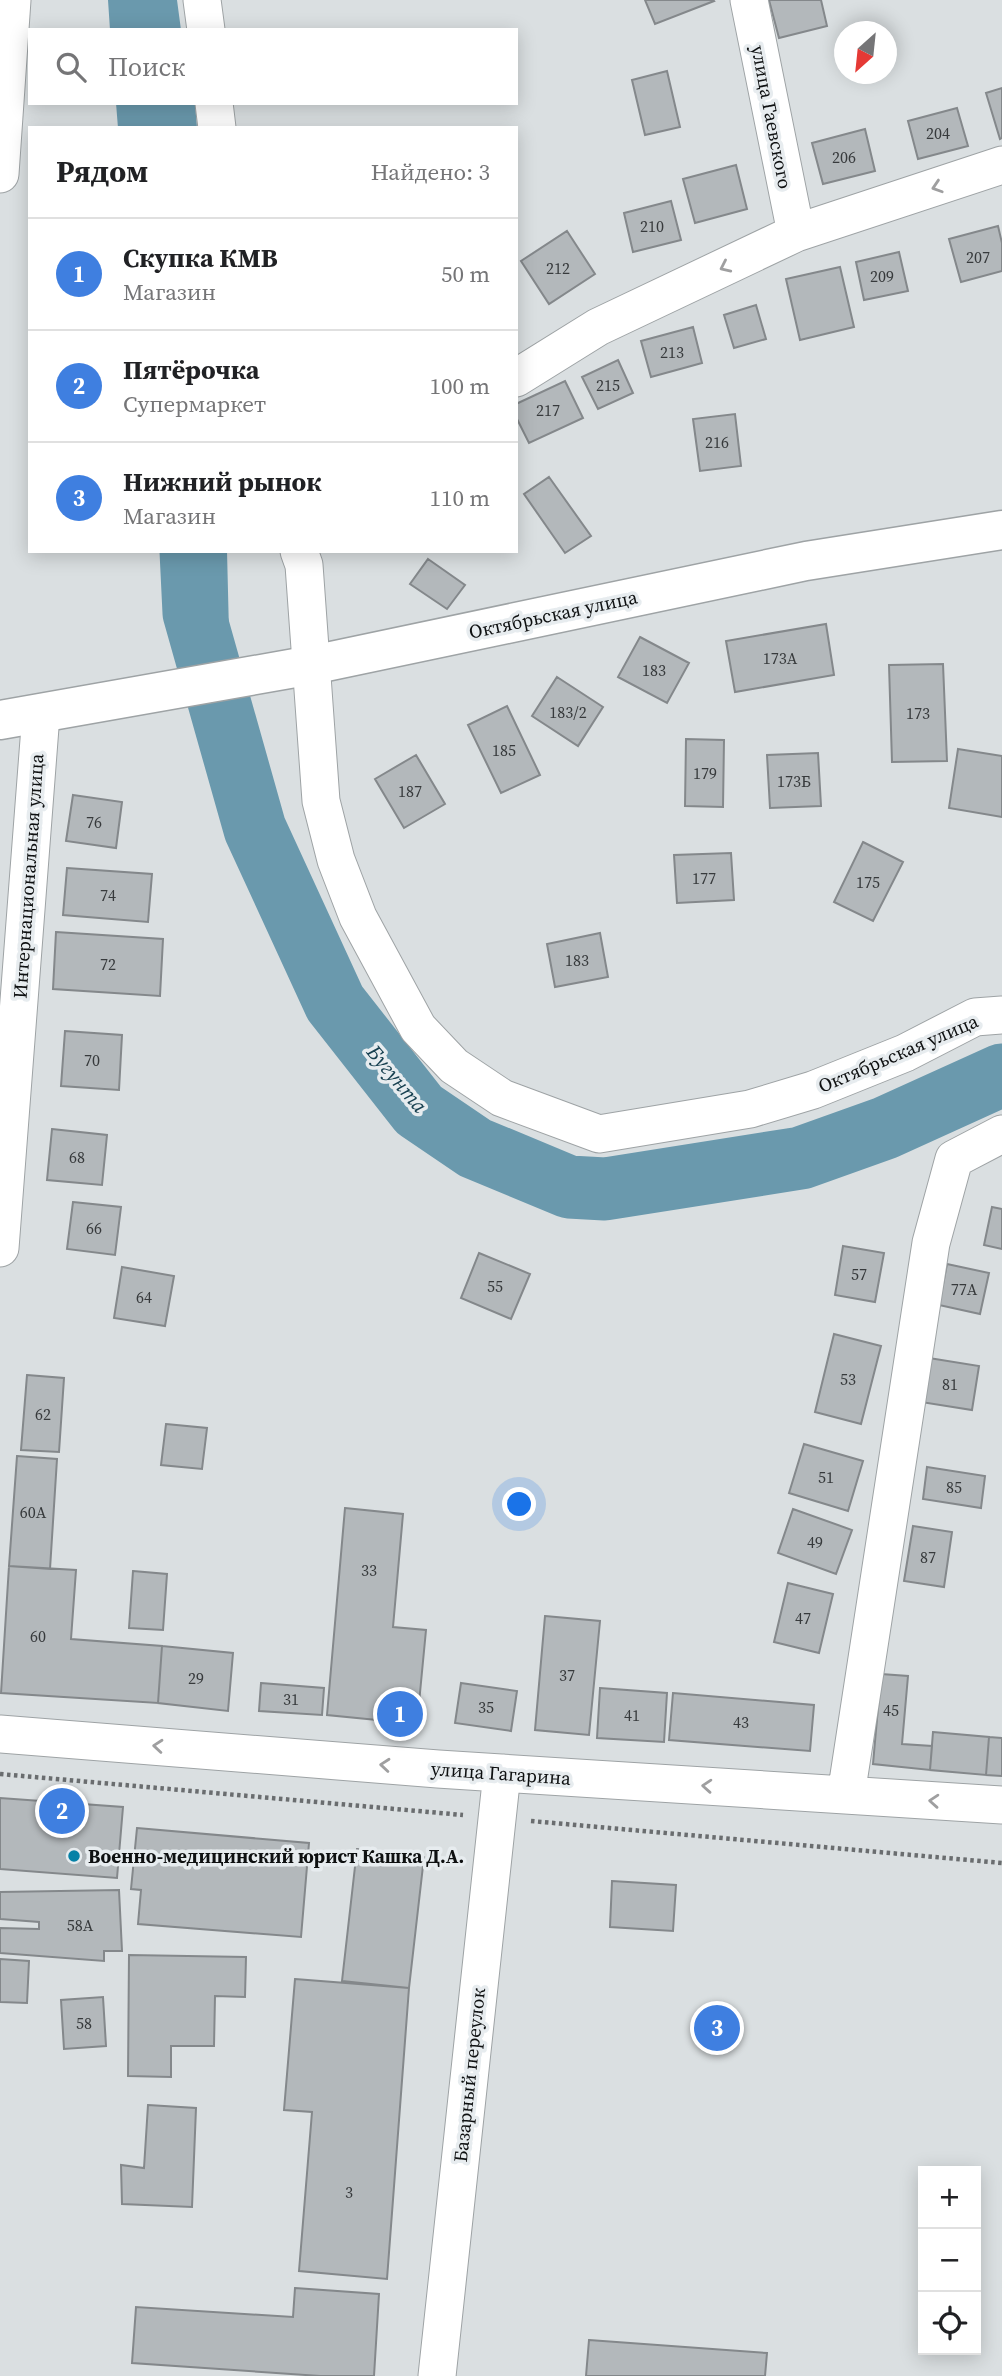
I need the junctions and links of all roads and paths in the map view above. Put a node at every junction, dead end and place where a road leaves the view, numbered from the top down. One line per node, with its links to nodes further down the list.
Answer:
1 (12, 0): 8 (street)
2 (202, 0): 4 (street)
3 (749, 0): 9 (street, улица Гаевского)
4 (206, 28)
5 (214, 105): 6 (street)
6 (217, 126)
7 (1002, 165): 9 (street, one-way to 9)
8 (0, 173)
9 (796, 233): 10 (street, one-way to 10)
10 (518, 378)
11 (1002, 530): 13 (main road, Октябрьская улица)
12 (307, 556): 13 (street, Октябрьская улица)
13 (295, 668): 14 (main road, Октябрьская улица); 16 (street, Октябрьская улица)
14 (40, 714): 15 (main road, Октябрьская улица); 18 (street, Интернациональная улица)
15 (0, 720)
16 (1002, 1015)
17 (1002, 1134): 21 (street)
18 (0, 1248)
19 (0, 1734): 20 (street, улица Гагарина, one-way to 19)
20 (502, 1773): 21 (street, улица Гагарина, one-way to 20); 23 (street, Базарный переулок)
21 (846, 1796): 22 (street, улица Гагарина, one-way to 21)
22 (1002, 1805)
23 (437, 2376)

